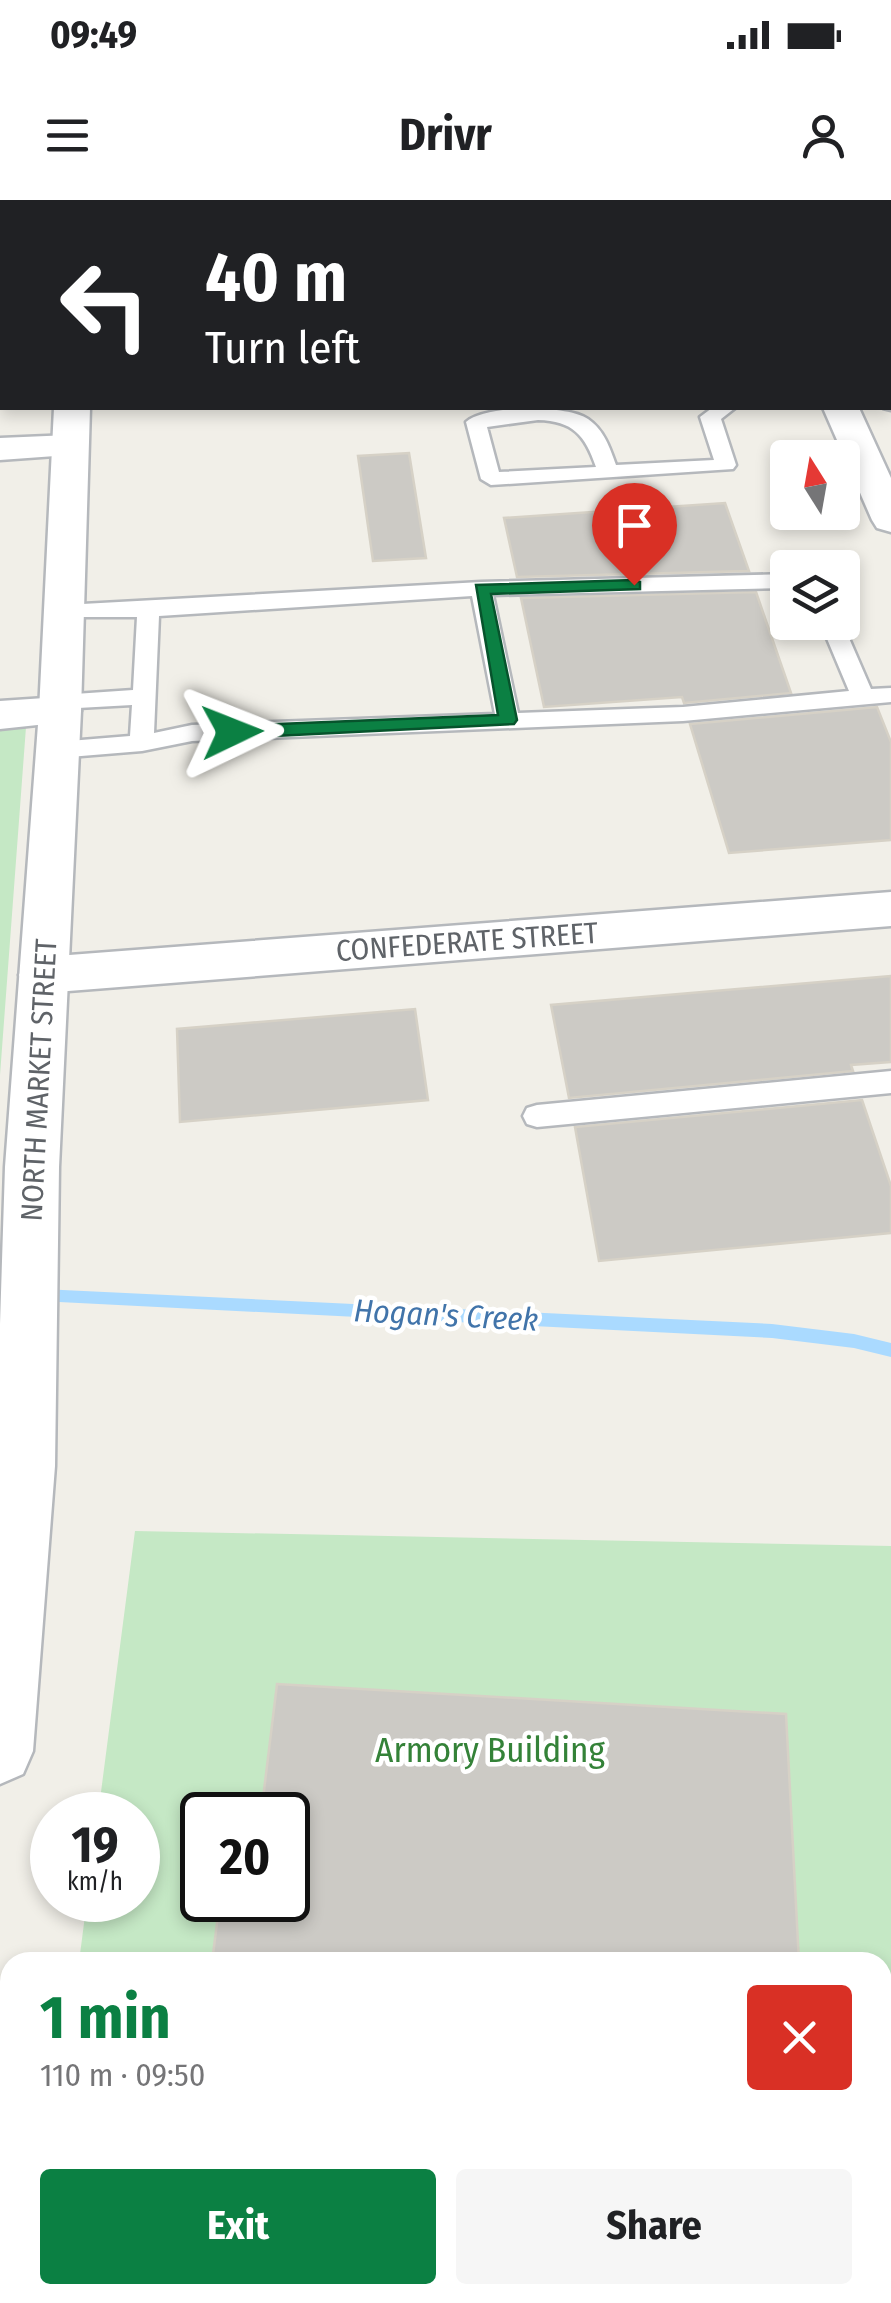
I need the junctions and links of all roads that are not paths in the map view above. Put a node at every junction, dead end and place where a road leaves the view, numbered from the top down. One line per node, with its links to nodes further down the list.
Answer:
1 (722, 410): 5 (lane)
2 (842, 410): 6 (street)
3 (71, 426): 4 (street); 10 (street, NORTH MARKET STREET)
4 (0, 450)
5 (608, 472): 5 (lane)
6 (891, 520)
7 (770, 581): 8 (lane)
8 (482, 589): 9 (lane); 16 (lane)
9 (148, 610): 10 (lane); 13 (lane)
10 (64, 612): 17 (street, NORTH MARKET STREET)
11 (838, 640): 14 (lane)
12 (891, 694): 14 (lane)
13 (145, 696): 17 (lane); 18 (lane)
14 (863, 697): 16 (lane)
15 (0, 715): 17 (street)
16 (508, 720): 18 (lane)
17 (59, 721): 18 (lane); 20 (street, NORTH MARKET STREET)
18 (142, 742)
19 (891, 909): 20 (street, CONFEDERATE STREET)
20 (43, 975): 23 (street, NORTH MARKET STREET)
21 (891, 1082): 22 (lane)
22 (537, 1116)
23 (12, 1466): 24 (street, NORTH MARKET STREET)
24 (0, 1751)

